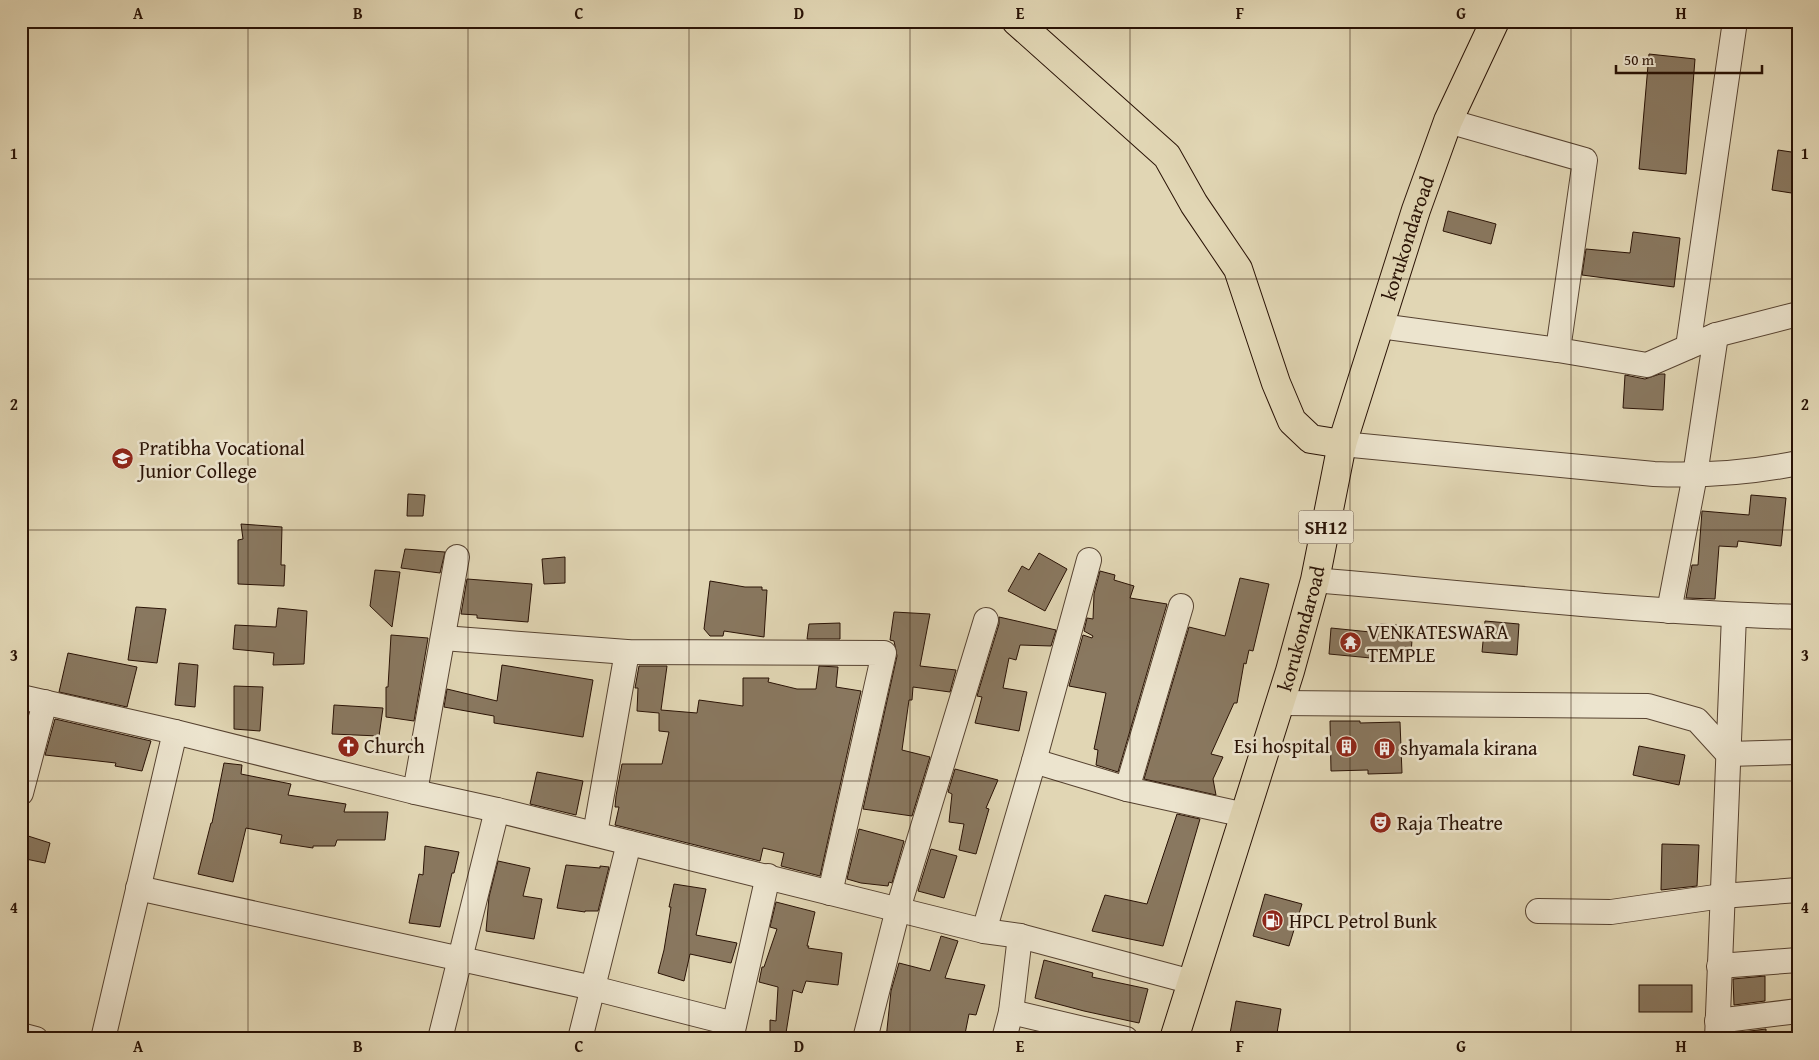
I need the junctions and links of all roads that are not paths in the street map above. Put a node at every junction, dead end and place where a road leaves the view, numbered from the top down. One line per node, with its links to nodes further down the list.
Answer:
1 (1016, 21): 10 (main road)
2 (1495, 21): 4 (main road, korukondaroad / SH12)
3 (1736, 21): 8 (street)
4 (1448, 121): 6 (main road, korukondaroad / SH12); 9 (street)
5 (1798, 314): 7 (street)
6 (1380, 326): 9 (street); 10 (main road, korukondaroad / SH12)
7 (1716, 335): 8 (street); 12 (street)
8 (1688, 347): 9 (street)
9 (1558, 350)
10 (1342, 444): 12 (street); 15 (main road, korukondaroad / SH12)
11 (1798, 463): 12 (street)
12 (1695, 475): 17 (street)
13 (457, 557): 21 (street)
14 (1088, 560): 29 (street)
15 (1315, 580): 17 (street); 25 (main road, korukondaroad / SH12)
16 (1181, 606): 30 (street)
17 (1669, 610): 18 (street)
18 (1734, 615): 19 (street); 28 (street)
19 (1798, 617)
20 (986, 620): 42 (street)
21 (442, 638): 22 (street); 31 (street)
22 (627, 652): 35 (street); 40 (street)
23 (21, 697): 24 (street)
24 (45, 702): 26 (street); 32 (street)
25 (1280, 704): 28 (street); 34 (main road, korukondaroad / SH12)
26 (175, 732): 31 (street); 38 (street)
27 (1798, 752): 28 (street)
28 (1728, 754): 41 (street)
29 (1034, 761): 30 (street); 44 (street)
30 (1127, 788): 34 (street)
31 (415, 792): 33 (street)
32 (21, 793)
33 (497, 810): 35 (street); 46 (street)
34 (1245, 815): 49 (main road, korukondaroad / SH12)
35 (595, 834): 36 (street)
36 (629, 843): 37 (street); 50 (street)
37 (768, 876): 40 (street); 54 (street)
38 (138, 888): 46 (street); 57 (street)
39 (1798, 890): 41 (street)
40 (830, 892): 42 (street)
41 (1722, 896): 43 (street); 48 (street)
42 (898, 909): 44 (street); 60 (street)
43 (1538, 911)
44 (984, 930): 45 (street)
45 (1020, 936): 49 (street); 52 (street)
46 (461, 959): 50 (street); 58 (street)
47 (1798, 960): 48 (street)
48 (1719, 966): 53 (street)
49 (1192, 982): 63 (main road, korukondaroad / SH12)
50 (593, 988): 54 (street); 59 (street)
51 (1798, 1011): 53 (street)
52 (1011, 1012): 61 (street); 62 (street)
53 (1717, 1030)
54 (732, 1032)
55 (21, 1035): 56 (street)
56 (36, 1039)
57 (103, 1039)
58 (440, 1039)
59 (580, 1039)
60 (866, 1039)
61 (1004, 1039)
62 (1126, 1039)
63 (1174, 1039)

